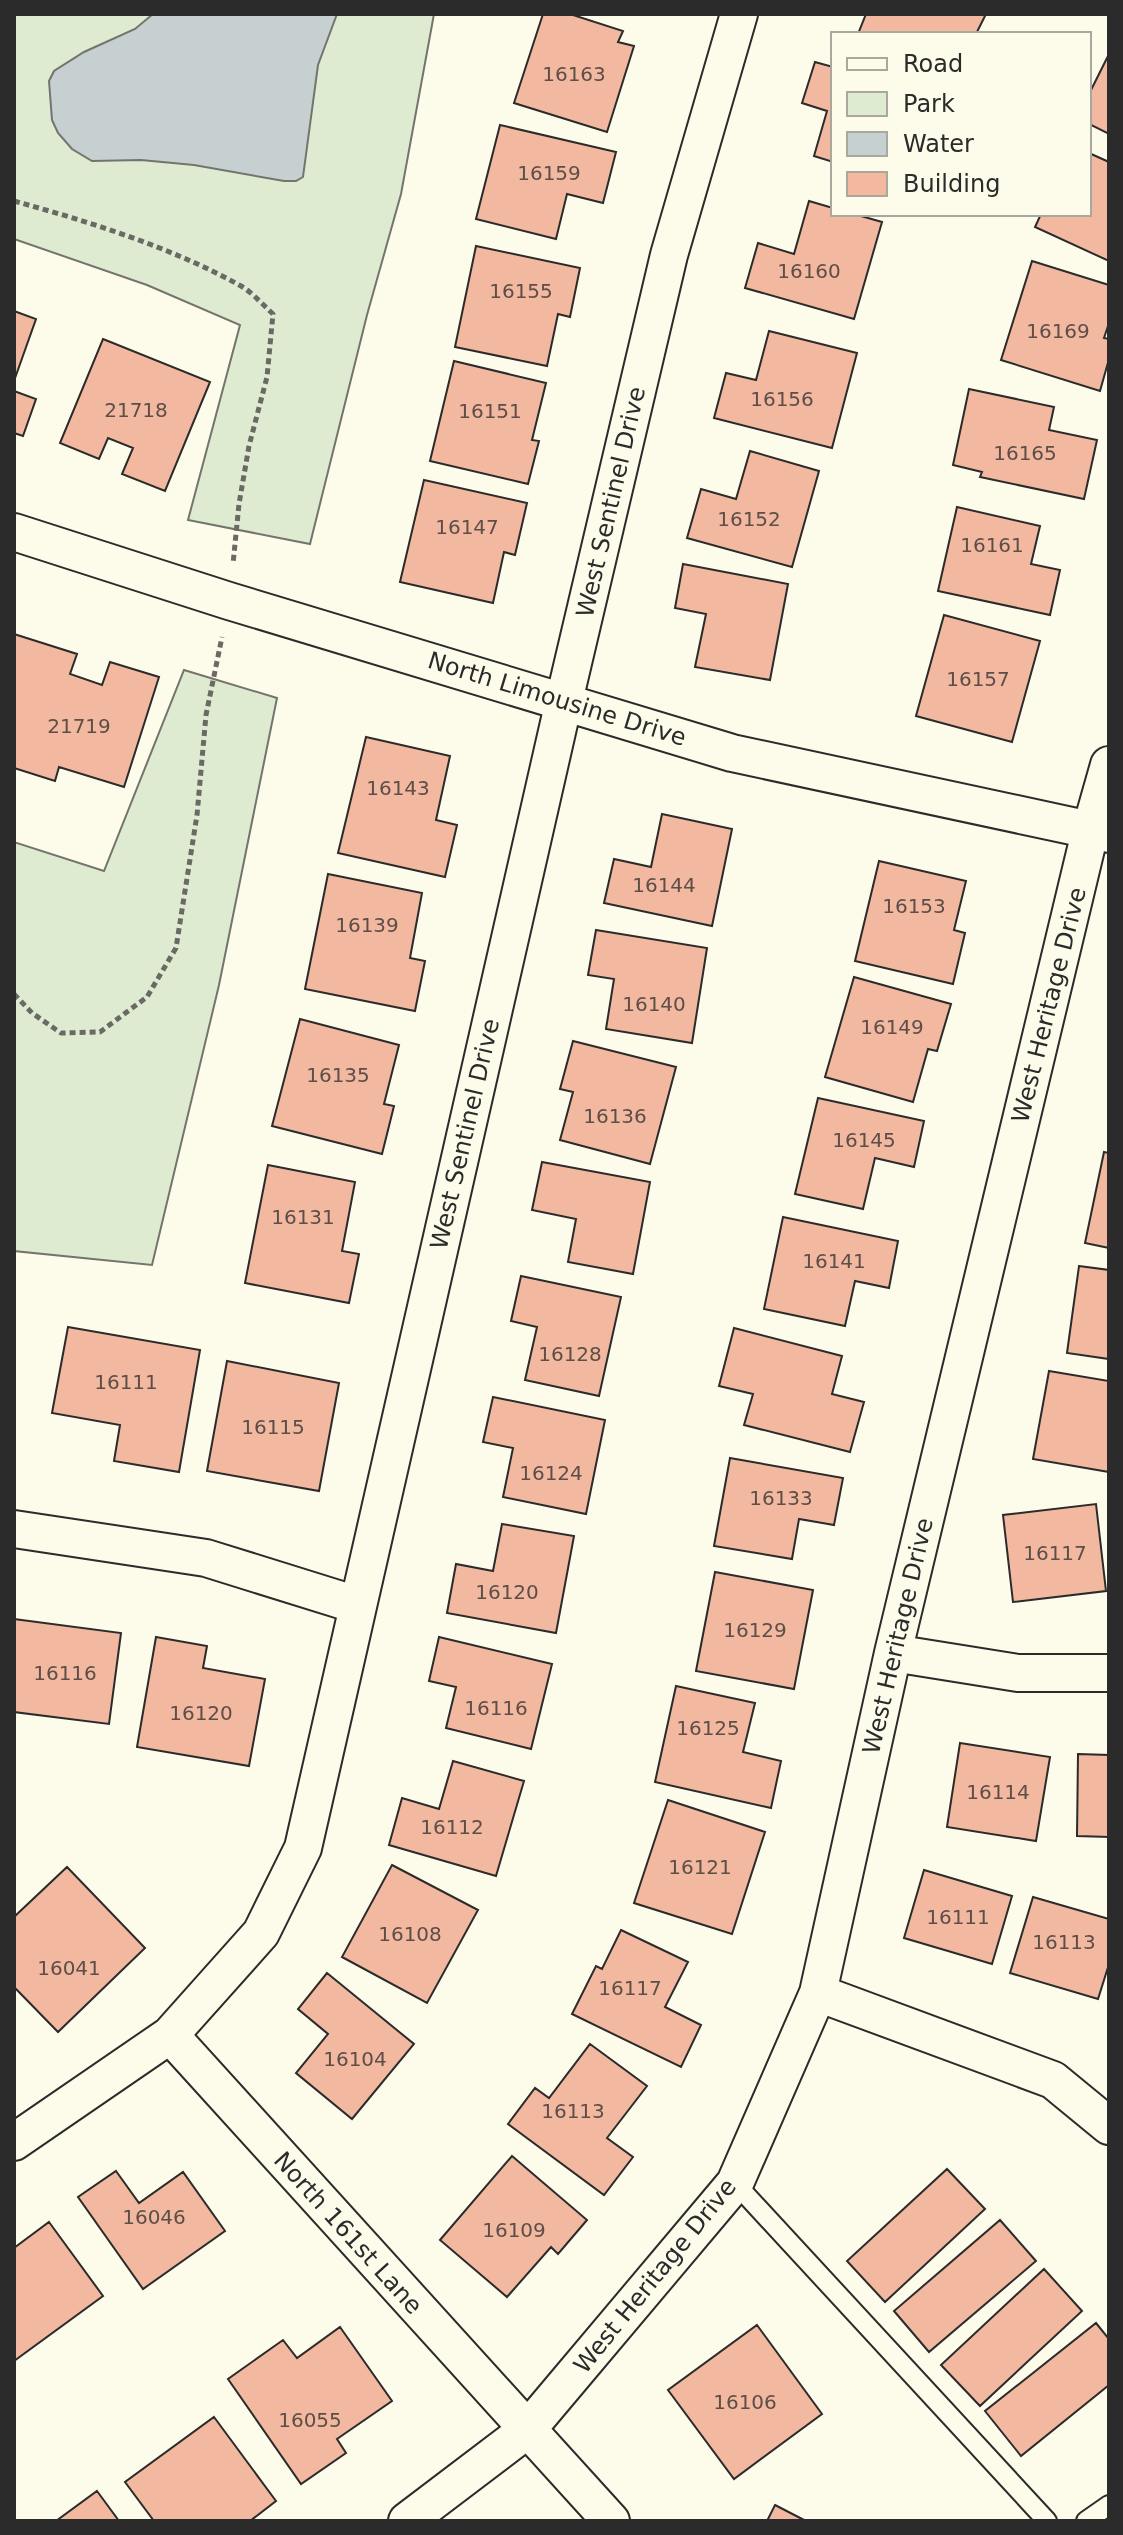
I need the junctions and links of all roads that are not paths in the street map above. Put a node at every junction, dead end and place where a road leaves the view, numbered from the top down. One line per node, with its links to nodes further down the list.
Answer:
1 (739, 14): 3 (street, West Sentinel Drive)
2 (14, 532): 3 (street, North Limousine Drive)
3 (564, 701): 5 (street, North Limousine Drive); 7 (street, West Sentinel Drive)
4 (1109, 765): 5 (street, West Heritage Drive)
5 (1100, 833): 8 (street, West Heritage Drive)
6 (14, 1529): 7 (street)
7 (357, 1605): 11 (street, West Sentinel Drive)
8 (893, 1653): 9 (street); 10 (street, West Heritage Drive)
9 (1109, 1673)
10 (818, 1993): 12 (street); 14 (street, West Heritage Drive)
11 (170, 2035): 13 (street, West Sentinel Drive); 15 (street, North 161st Lane)
12 (1109, 2126)
13 (14, 2142)
14 (735, 2183): 15 (street, West Heritage Drive); 19 (lane)
15 (527, 2430): 17 (street, West Heritage Drive); 18 (street)
16 (1109, 2505): 20 (lane)
17 (407, 2521)
18 (611, 2521)
19 (1047, 2521)
20 (1086, 2521)

